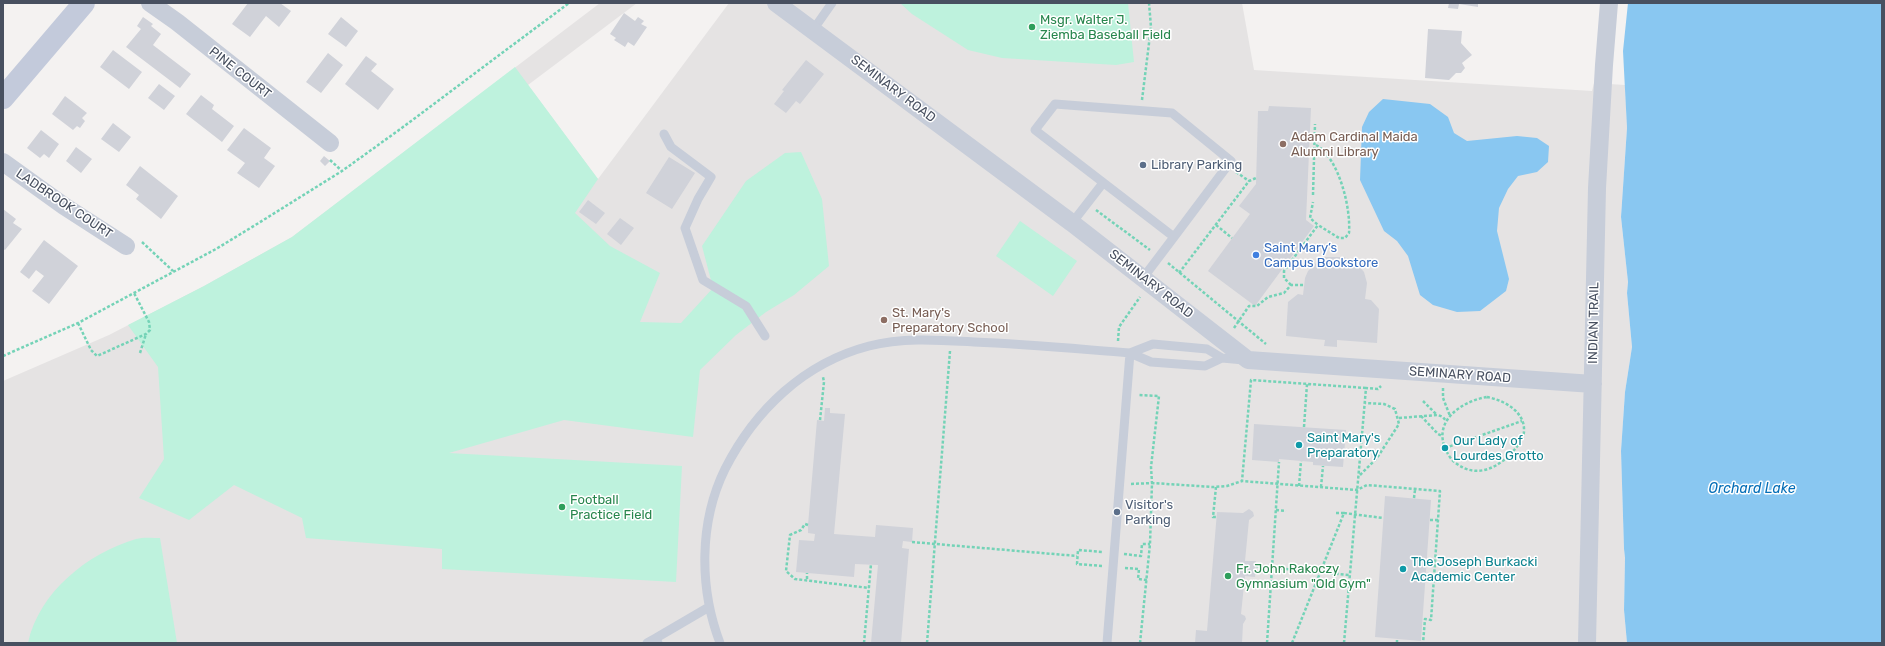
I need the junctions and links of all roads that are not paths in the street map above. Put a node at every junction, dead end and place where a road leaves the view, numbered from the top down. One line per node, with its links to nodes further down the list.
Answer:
1 (84, 3): 7 (main road)
2 (150, 3): 9 (street, PINE COURT)
3 (776, 3): 6 (street, SEMINARY ROAD)
4 (832, 3): 6 (lane)
5 (1609, 3): 19 (street, INDIAN TRAIL)
6 (813, 30): 12 (street, SEMINARY ROAD)
7 (3, 98)
8 (664, 134): 16 (lane)
9 (330, 143)
10 (3, 162): 14 (street, LADBROOK COURT)
11 (1103, 183): 12 (lane); 13 (lane); 13 (lane)
12 (1072, 223): 15 (street, SEMINARY ROAD)
13 (1174, 237): 15 (lane)
14 (132, 242)
15 (1147, 281): 17 (street, SEMINARY ROAD)
16 (765, 336)
17 (1223, 350): 18 (lane); 18 (lane); 19 (street, SEMINARY ROAD)
18 (1130, 352): 20 (lane); 24 (lane)
19 (1593, 384): 25 (street, INDIAN TRAIL)
20 (709, 607): 21 (lane); 23 (lane)
21 (657, 640): 22 (lane)
22 (647, 643)
23 (720, 643)
24 (1107, 643)
25 (1587, 643)

